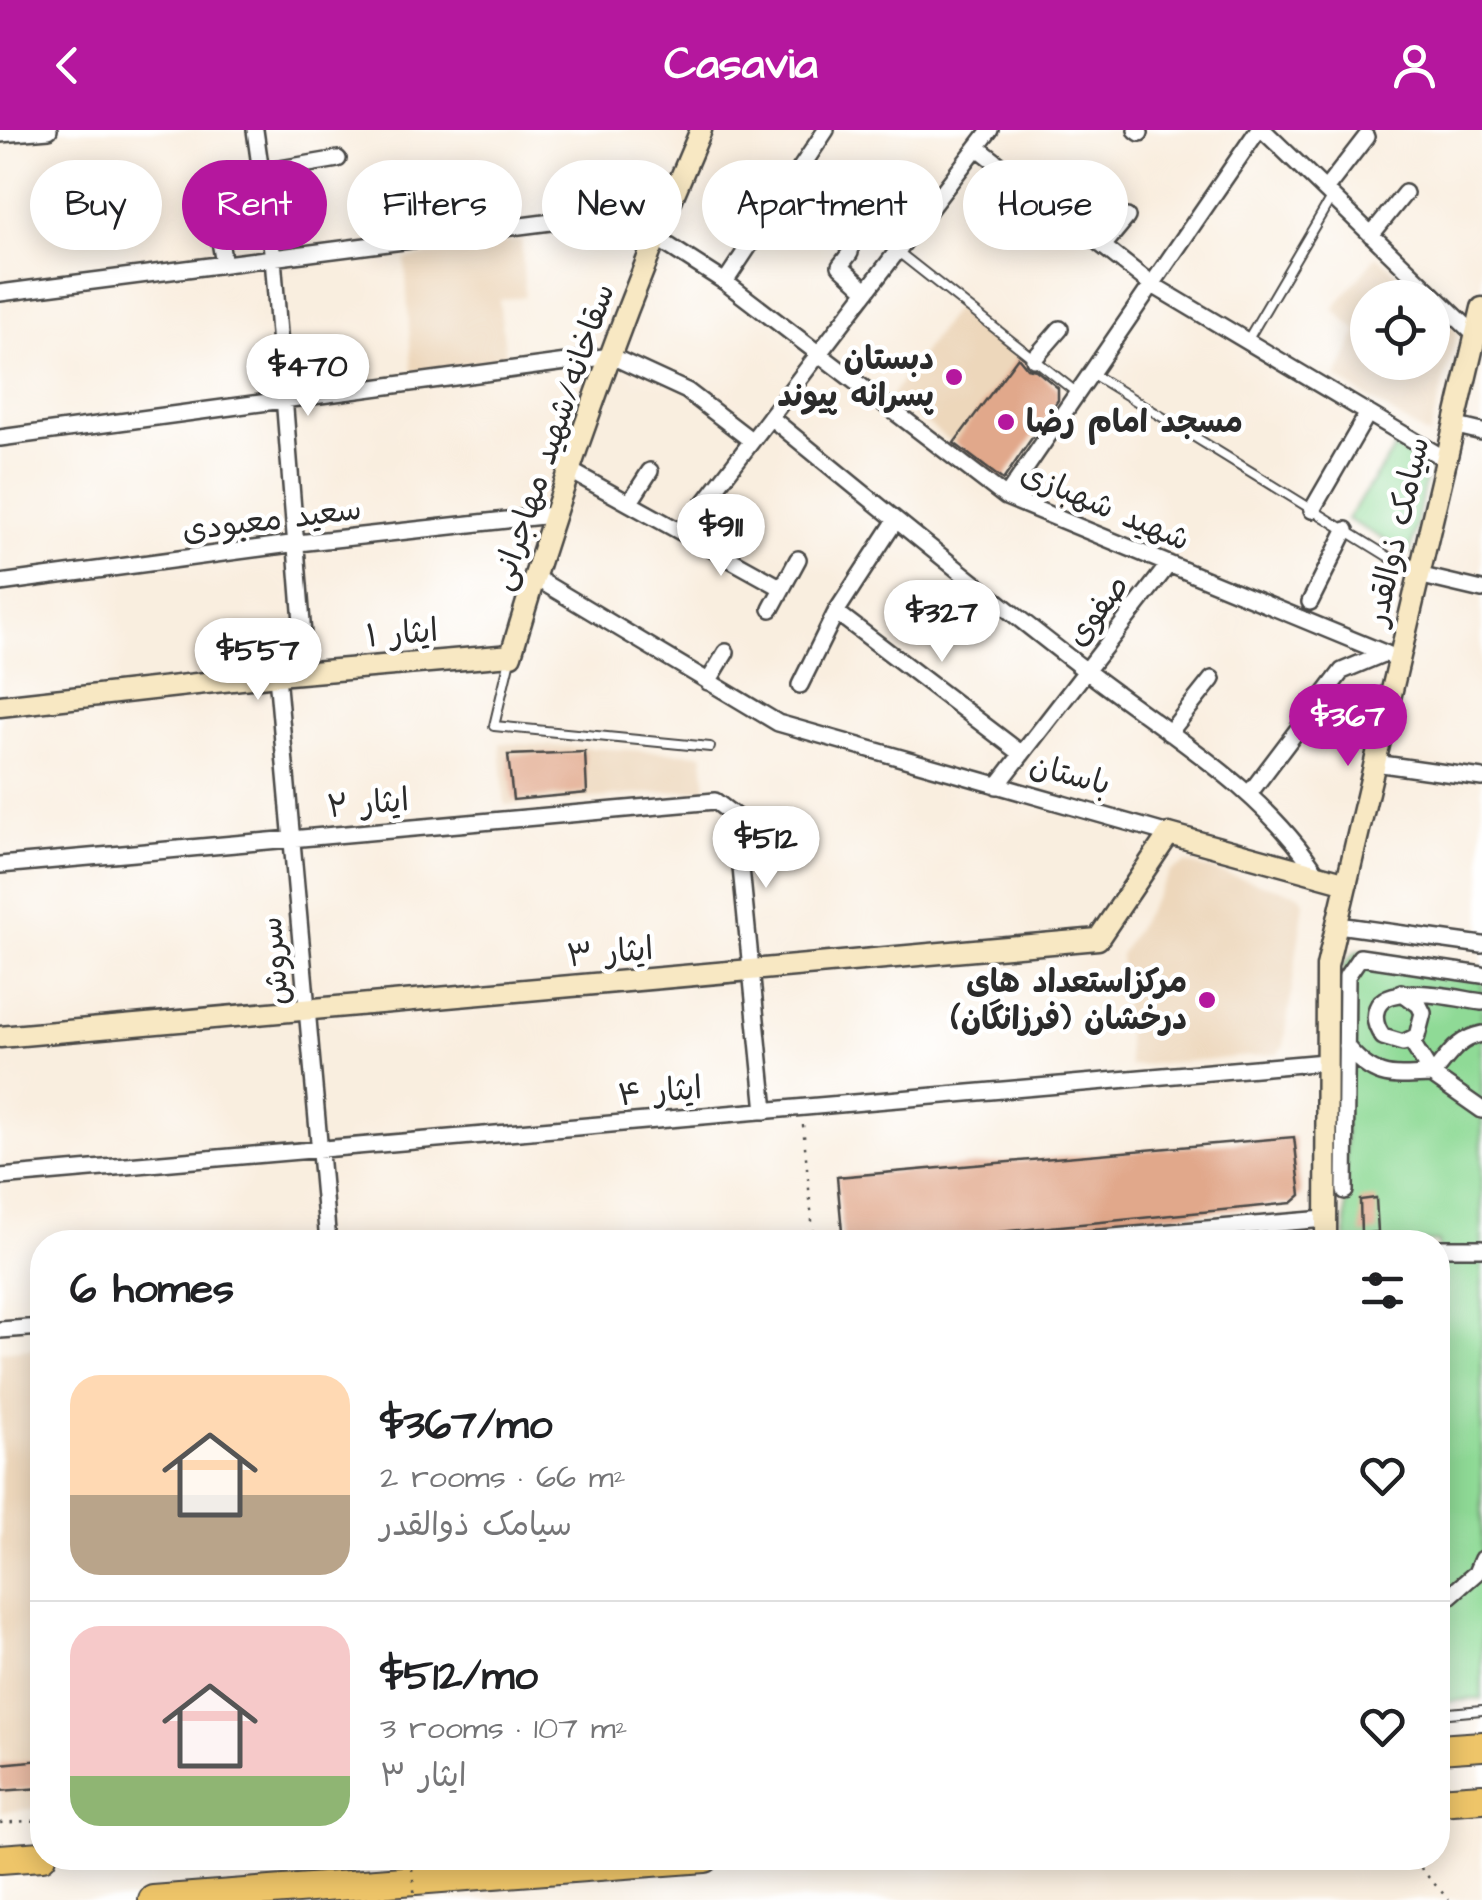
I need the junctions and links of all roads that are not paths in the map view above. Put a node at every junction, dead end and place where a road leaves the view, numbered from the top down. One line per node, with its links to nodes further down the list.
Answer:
1 (49, 130): 7 (street)
2 (255, 130): 10 (street)
3 (701, 130): 14 (street, سقاخانه/شهید مهاجرانی)
4 (826, 130): 29 (street)
5 (990, 130): 9 (street)
6 (1260, 130): 17 (street); 30 (street)
7 (0, 134)
8 (1366, 137): 17 (street)
9 (977, 147): 12 (street); 15 (street)
10 (260, 160)
11 (338, 160): 13 (street)
12 (993, 160)
13 (327, 162)
14 (682, 174)
15 (943, 191)
16 (1405, 193): 18 (street)
17 (1328, 194): 18 (street); 36 (lane)
18 (1371, 235): 35 (street)
19 (347, 248): 27 (street)
20 (222, 250): 28 (street)
21 (273, 250): 27 (street)
22 (650, 250): 38 (street, سقاخانه/شهید مهاجرانی)
23 (675, 250): 29 (street, شهید شهبازی)
24 (1107, 250): 30 (street)
25 (897, 251): 31 (street); 39 (lane)
26 (850, 253): 31 (street)
27 (274, 258): 28 (street); 42 (street)
28 (224, 264): 32 (street)
29 (725, 282): 37 (street, شهید شهبازی)
30 (1151, 284): 36 (street); 40 (street)
31 (867, 291): 37 (street)
32 (0, 293)
33 (1482, 308): 35 (street, سیامک ذوالقدر)
34 (1060, 329): 39 (street)
35 (1475, 335): 45 (street, سیامک ذوالقدر)
36 (1247, 341): 43 (street)
37 (819, 353): 44 (street); 52 (street, شهید شهبازی)
38 (611, 356): 42 (street); 48 (street); 50 (street, سقاخانه/شهید مهاجرانی)
39 (1034, 359): 41 (lane)
40 (1091, 373): 41 (street); 54 (lane)
41 (1077, 393): 52 (street)
42 (286, 399): 47 (street); 59 (street)
43 (1368, 413): 49 (street); 54 (street)
44 (770, 418): 48 (street); 56 (street)
45 (1453, 425): 46 (street); 49 (street, سیامک ذوالقدر)
46 (1482, 432)
47 (0, 438)
48 (752, 441): 58 (street)
49 (1446, 459): 62 (street, سیامک ذوالقدر)
50 (569, 470): 53 (street); 55 (street, سقاخانه/شهید مهاجرانی)
51 (650, 471): 53 (street)
52 (1006, 497): 61 (street, شهید شهبازی)
53 (630, 502): 58 (street)
54 (1312, 510): 57 (lane)
55 (552, 516): 59 (street, سعید معبودی); 63 (street, سقاخانه/شهید مهاجرانی)
56 (896, 520): 69 (street); 73 (street)
57 (1346, 530): 62 (lane); 67 (street)
58 (683, 531): 65 (street)
59 (298, 543): 64 (street, سعید معبودی); 74 (street)
60 (798, 559): 65 (street)
61 (1169, 564): 72 (street, شهید شهبازی); 73 (street, صفوی)
62 (1418, 575): 66 (street); 72 (street, سیامک ذوالقدر)
63 (534, 577): 71 (street, سقاخانه/شهید مهاجرانی); 77 (street, باستان)
64 (0, 583)
65 (782, 588): 68 (street)
66 (1482, 590)
67 (1310, 602)
68 (771, 609)
69 (836, 612): 78 (street); 82 (street)
70 (726, 652): 77 (street)
71 (511, 655): 74 (street, ایثار ۱); 81 (lane)
72 (1392, 656): 83 (street, سیامک ذوالقدر); 86 (street)
73 (1086, 671): 80 (street); 82 (street, صفوی)
74 (306, 673): 75 (street, ایثار ۱)
75 (277, 676): 79 (street, ایثار ۱); 88 (street, سروش)
76 (1212, 679): 80 (street)
77 (708, 682): 85 (street, باستان)
78 (800, 685)
79 (0, 706)
80 (1169, 734): 86 (street)
81 (710, 747)
82 (1022, 754): 85 (street, صفوی)
83 (1374, 763): 84 (street); 91 (street, سیامک ذوالقدر)
84 (1482, 778)
85 (997, 786): 87 (street, باستان)
86 (1249, 794): 90 (street)
87 (1169, 834): 90 (street, باستان); 94 (street, ایثار ۳)
88 (292, 839): 89 (street, ایثار ۲); 94 (street, ایثار ۲); 99 (street, سروش)
89 (0, 865)
90 (1318, 875): 91 (street, باستان)
91 (1347, 883): 92 (street, سیامک ذوالقدر)
92 (1338, 925): 93 (street); 105 (street, سیامک ذوالقدر)
93 (1482, 945)
94 (751, 970): 99 (street, ایثار ۳); 108 (street)
95 (1482, 975): 98 (street)
96 (1401, 992): 97 (street); 100 (street); 103 (street)
97 (1482, 1002)
98 (1346, 1009): 100 (street); 104 (street)
99 (307, 1010): 102 (street, ایثار ۳); 109 (street, سروش)
100 (1376, 1013): 103 (street)
101 (1482, 1034): 106 (street)
102 (0, 1037)
103 (1411, 1041): 106 (street)
104 (1346, 1046): 106 (street); 111 (street)
105 (1326, 1062): 108 (street, ایثار ۴); 112 (street, سیامک ذوالقدر)
106 (1432, 1075): 107 (street)
107 (1482, 1110)
108 (765, 1111): 109 (street, ایثار ۴)
109 (320, 1150): 110 (street, ایثار ۴); 113 (street, سروش)
110 (0, 1177)
111 (1345, 1191)
112 (1326, 1219): 114 (street); 115 (street, سیامک ذوالقدر)
113 (327, 1230)
114 (1196, 1230)
115 (1326, 1230)
116 (1450, 1248): 117 (street)
117 (1482, 1248)
118 (30, 1327): 119 (street)
119 (0, 1330)
120 (1480, 1569): 121 (street)
121 (1450, 1595)
122 (1482, 1710): 123 (lane)
123 (1450, 1713)
124 (1482, 1746): 125 (highway)
125 (1450, 1748)
126 (1482, 1798): 127 (highway)
127 (1450, 1800)
128 (30, 1857): 129 (highway)
129 (0, 1859)
130 (547, 1870): 131 (highway)
131 (153, 1900)

